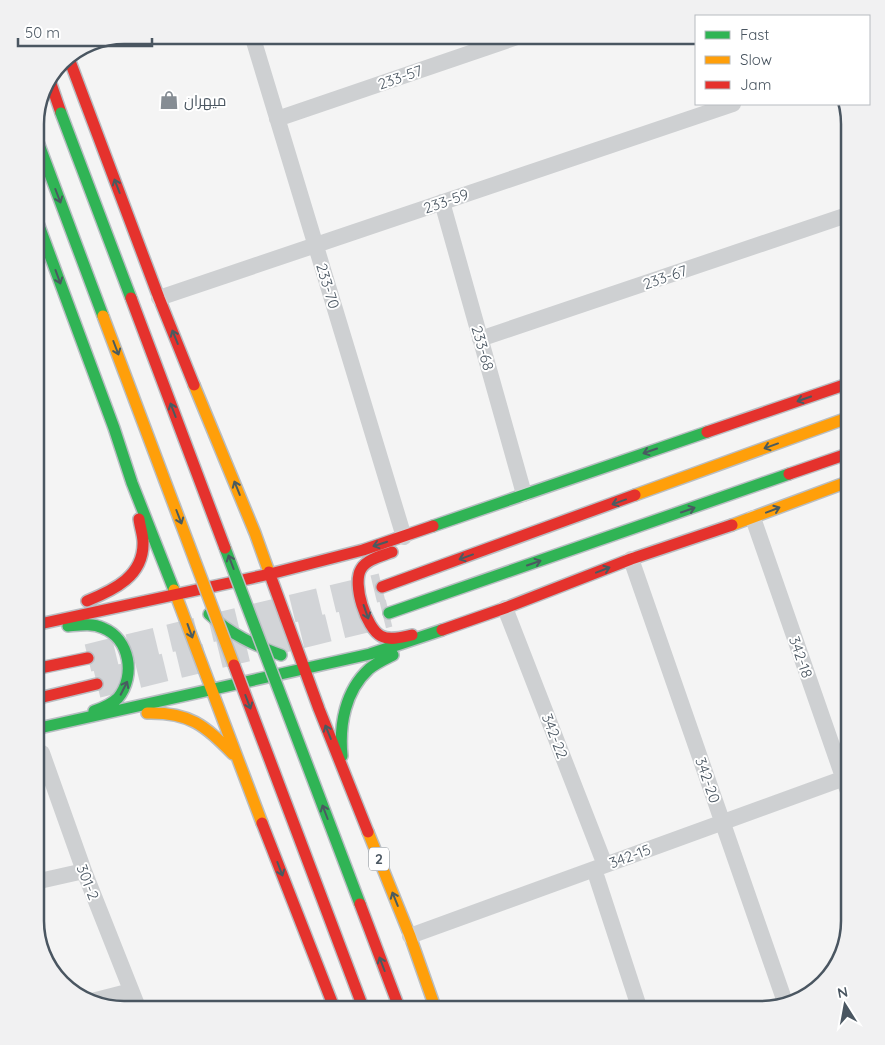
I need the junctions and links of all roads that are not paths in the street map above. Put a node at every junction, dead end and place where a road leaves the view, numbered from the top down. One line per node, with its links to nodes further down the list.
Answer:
1 (255, 44): 6 (street, 233-70)
2 (497, 44): 6 (street, 233-57)
3 (71, 64): 12 (highway, one-way to 3)
4 (52, 87): 81 (highway, one-way to 4, bridge)
5 (730, 105): 8 (street, 233-59)
6 (277, 119): 11 (street, 233-70)
7 (44, 158): 80 (highway, one-way to 80, bridge)
8 (442, 202): 11 (street, 233-59); 13 (street, 233-68)
9 (841, 217): 13 (street, 233-67)
10 (44, 239): 16 (highway, one-way to 16)
11 (315, 245): 12 (street, 233-59); 28 (street, 233-70)
12 (159, 298): 17 (highway, one-way to 12)
13 (480, 339): 23 (street, 233-68)
14 (841, 387): 23 (highway, one-way to 23)
15 (841, 421): 34 (highway, one-way to 34)
16 (114, 428): 19 (highway); 21 (highway)
17 (216, 435): 22 (highway); 26 (highway, one-way to 17)
18 (841, 456): 41 (highway, one-way to 18)
19 (132, 483): 27 (highway); 42 (highway)
20 (841, 484): 25 (highway, one-way to 20)
21 (146, 486)
22 (161, 494)
23 (524, 494): 24 (highway)
24 (506, 500): 28 (highway); 44 (highway, one-way to 44)
25 (753, 518): 29 (highway); 65 (street, 342-18)
26 (255, 533): 30 (highway); 31 (highway); 32 (highway)
27 (154, 536): 35 (highway); 36 (highway)
28 (404, 537): 30 (highway, one-way to 30)
29 (631, 559): 39 (highway, one-way to 29); 69 (street, 342-20)
30 (329, 560): 31 (highway); 33 (highway)
31 (270, 574): 32 (highway); 33 (highway)
32 (254, 577): 35 (highway); 46 (highway)
33 (284, 586): 46 (highway); 51 (highway)
34 (382, 588)
35 (190, 590): 36 (highway); 40 (highway)
36 (176, 594): 37 (highway); 38 (highway)
37 (129, 604): 38 (highway); 43 (highway)
38 (181, 606): 40 (highway); 54 (highway, one-way to 54)
39 (505, 608): 44 (highway); 71 (street, 342-22)
40 (206, 612): 46 (highway)
41 (389, 613)
42 (44, 621)
43 (44, 623)
44 (460, 624): 47 (highway)
45 (44, 625): 61 (highway, one-way to 45)
46 (240, 632): 48 (highway, 2); 54 (highway); 56 (highway)
47 (429, 635): 49 (highway); 66 (highway)
48 (277, 654): 51 (highway); 53 (highway, 2)
49 (370, 654): 51 (highway); 53 (highway)
50 (88, 658): 52 (highway)
51 (300, 658): 53 (highway)
52 (44, 668)
53 (299, 671): 56 (highway); 66 (highway, 2, one-way to 53)
54 (198, 678): 57 (highway); 59 (highway)
55 (97, 684): 58 (highway)
56 (226, 688): 57 (highway); 63 (highway)
57 (212, 691): 59 (highway); 63 (highway)
58 (44, 696)
59 (157, 703): 60 (highway)
60 (94, 717): 62 (highway); 63 (highway)
61 (44, 726)
62 (44, 727)
63 (237, 758): 70 (highway)
64 (44, 759): 72 (street, 301-2)
65 (841, 760)
66 (344, 770): 68 (highway, 2)
67 (841, 779): 69 (street, 342-15)
68 (360, 810): 70 (highway); 74 (highway, 2, one-way to 68)
69 (723, 822): 71 (street, 342-15); 77 (street, 342-20)
70 (272, 848): 79 (highway, one-way to 79)
71 (600, 867): 74 (street, 342-15); 83 (street, 342-22)
72 (84, 870): 73 (street); 75 (street, 301-2)
73 (44, 880)
74 (410, 936): 82 (highway, 2)
75 (131, 991): 76 (street); 78 (street, 301-2)
76 (102, 998)
77 (784, 998)
78 (135, 1001)
79 (332, 1001)
80 (361, 1001)
81 (397, 1001)
82 (433, 1001)
83 (637, 1001)

